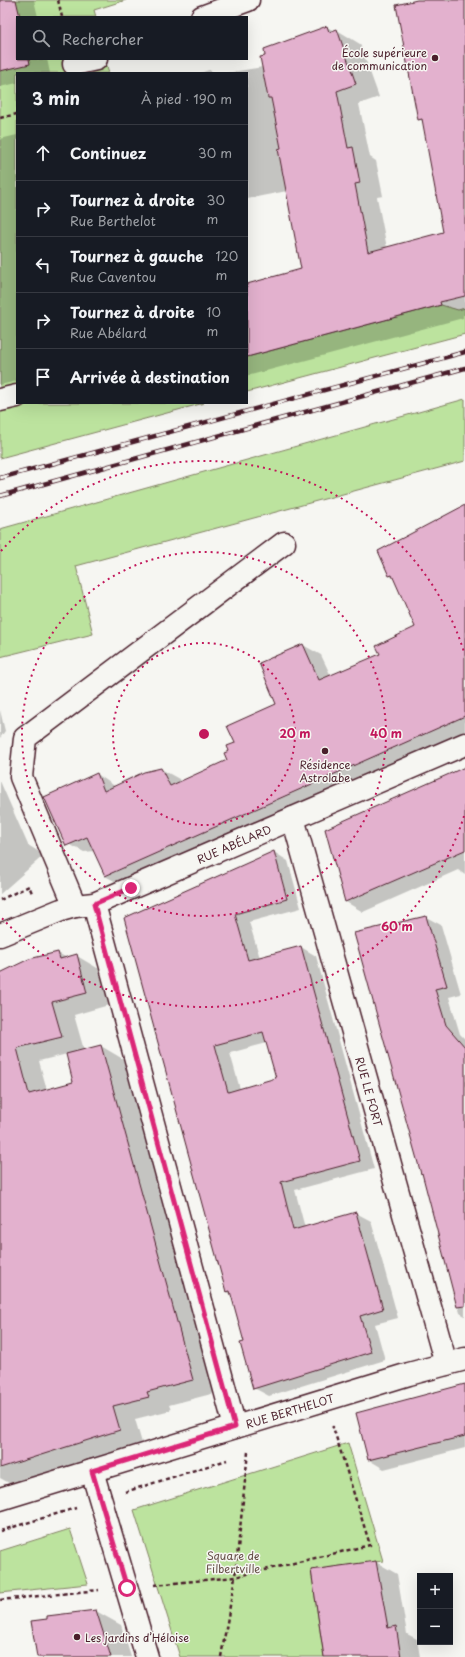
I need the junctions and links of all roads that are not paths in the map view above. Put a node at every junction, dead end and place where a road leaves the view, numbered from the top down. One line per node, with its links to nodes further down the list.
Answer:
1 (248, 0): 2 (street)
2 (205, 16)
3 (16, 396): 4 (street)
4 (0, 400)
5 (284, 543): 8 (street)
6 (465, 744): 7 (street, RUE ABÉLARD)
7 (293, 818): 8 (street, RUE ABÉLARD); 10 (street, RUE LE FORT)
8 (84, 905): 9 (street, RUE ABÉLARD); 11 (street)
9 (0, 935)
10 (455, 1361): 11 (street, RUE BERTHELOT)
11 (243, 1425): 12 (street, RUE BERTHELOT)
12 (92, 1471): 13 (street, RUE BERTHELOT); 14 (street)
13 (0, 1499)
14 (147, 1657)

